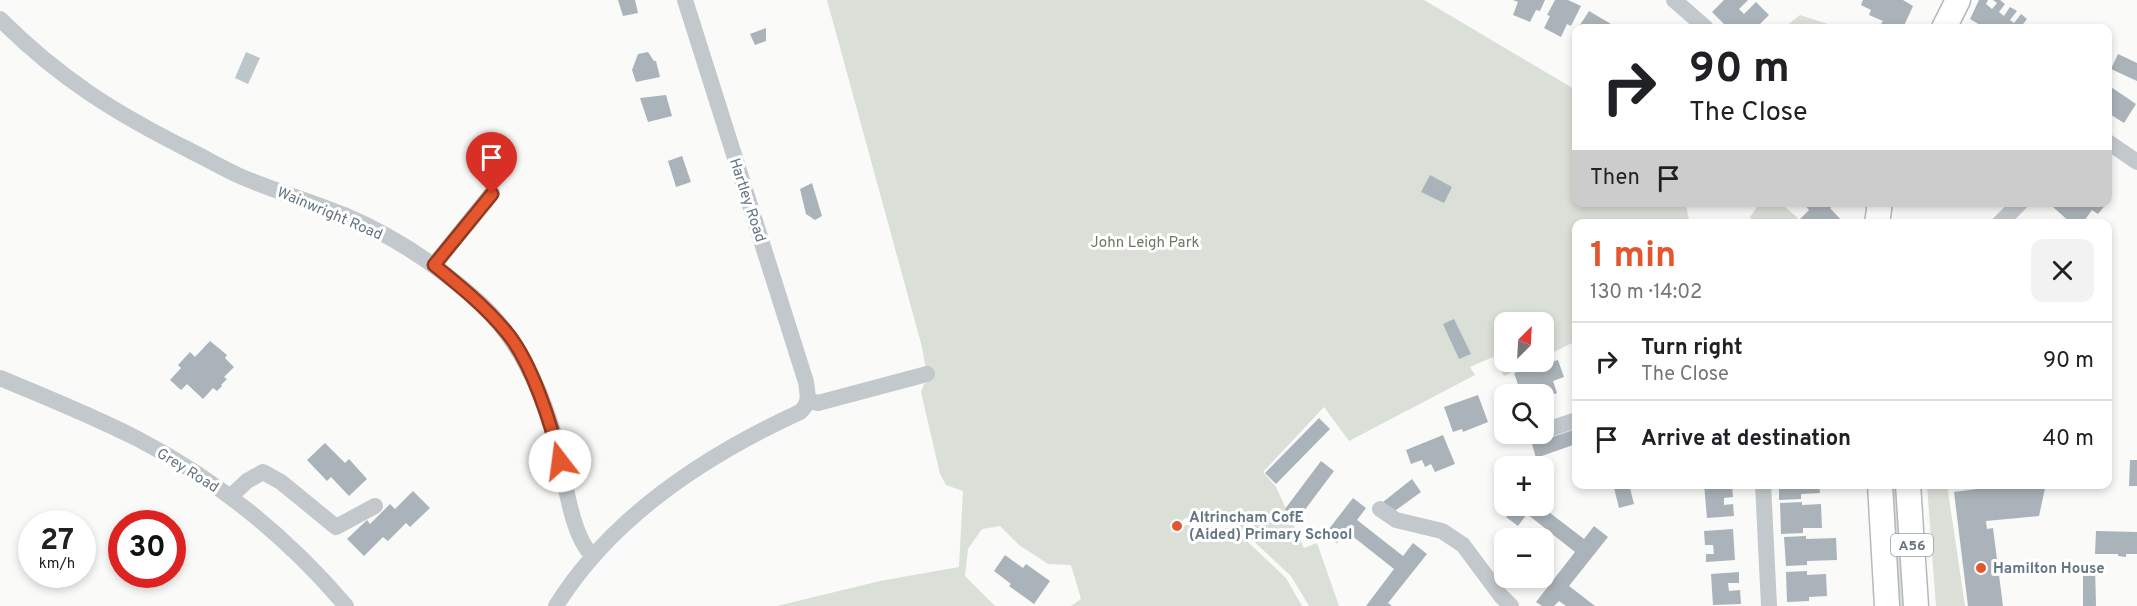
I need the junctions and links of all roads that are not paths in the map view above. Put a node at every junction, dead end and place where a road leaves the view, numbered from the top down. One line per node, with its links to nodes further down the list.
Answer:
1 (685, 0): 15 (street, Hartley Road)
2 (1674, 0): 5 (street)
3 (1958, 0): 6 (highway)
4 (0, 19): 12 (street, Wainwright Road)
5 (1701, 24)
6 (1946, 24)
7 (2112, 145): 8 (street)
8 (2137, 162)
9 (492, 194): 12 (street)
10 (2016, 207): 11 (street)
11 (2004, 219)
12 (434, 265): 24 (street, Wainwright Road)
13 (927, 374): 15 (street)
14 (0, 378): 21 (street, Grey Road)
15 (808, 400): 24 (street)
16 (1572, 421): 17 (street)
17 (1554, 427)
18 (1763, 489): 28 (street)
19 (1880, 489): 29 (highway, A56)
20 (1908, 489): 30 (highway, A56)
21 (231, 496): 22 (street); 25 (street, Grey Road)
22 (375, 506)
23 (1380, 509): 27 (street)
24 (593, 556): 26 (street)
25 (346, 606)
26 (556, 606)
27 (1511, 606)
28 (1769, 606)
29 (1887, 606)
30 (1916, 606)

